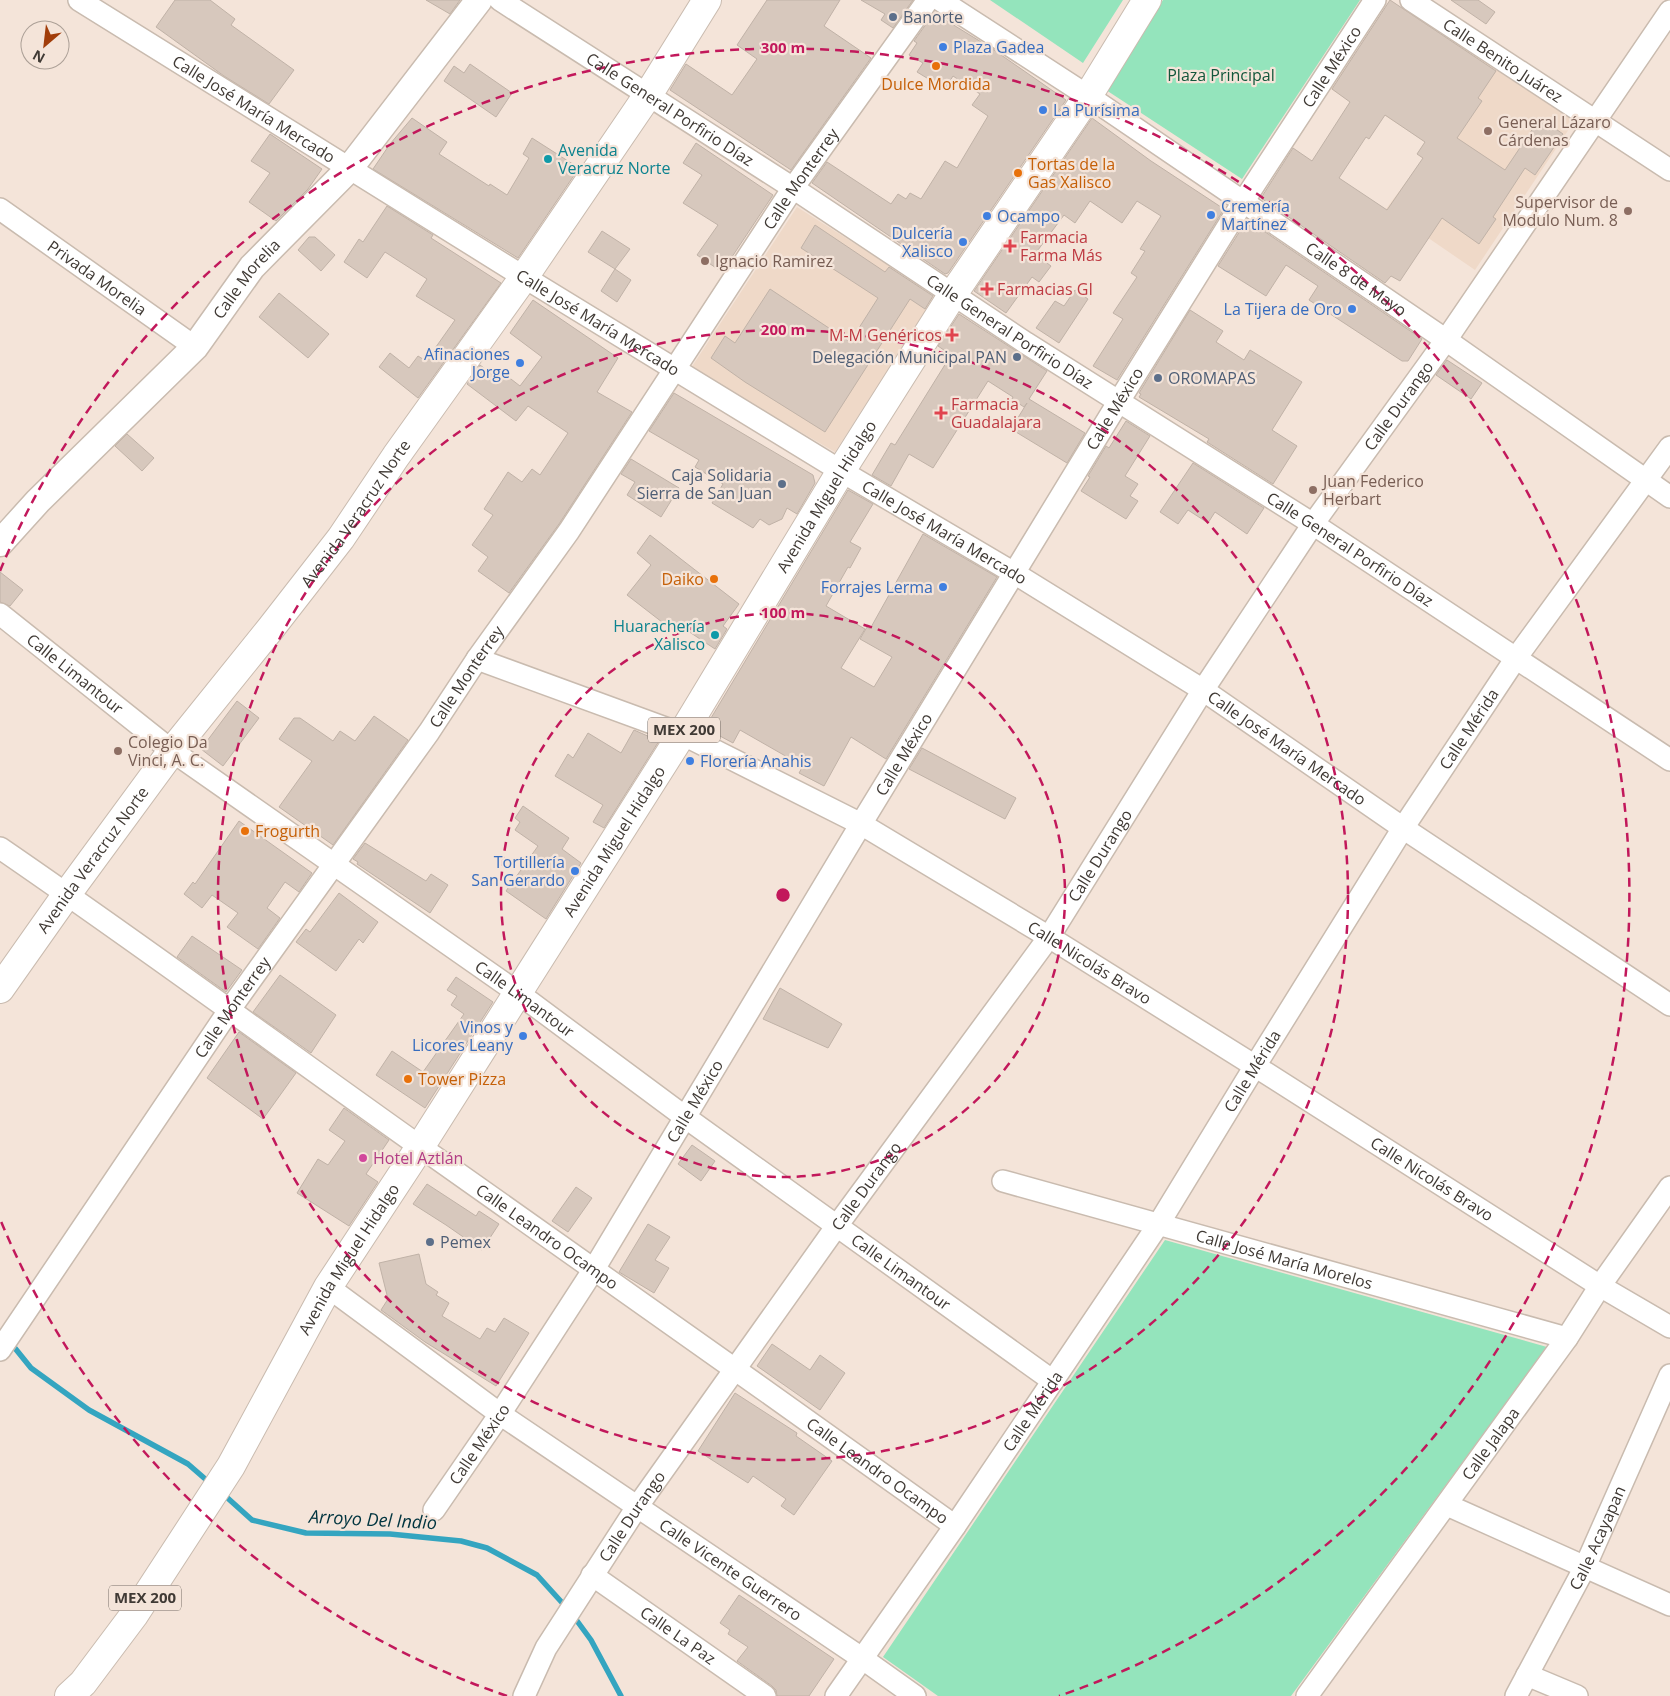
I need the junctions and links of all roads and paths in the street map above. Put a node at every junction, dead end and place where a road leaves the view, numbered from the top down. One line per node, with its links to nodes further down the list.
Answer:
1 (79, 0): 14 (street, Calle José María Mercado)
2 (480, 0): 14 (street, Calle Morelia)
3 (500, 0): 11 (street, Calle General Porfirio Díaz)
4 (707, 0): 11 (highway, Avenida Veracruz Norte)
5 (928, 0): 16 (street, Calle Monterrey)
6 (940, 0): 12 (street, Calle 8 de Mayo)
7 (1147, 0): 12 (highway, Avenida Miguel Hidalgo / MEX 200)
8 (1374, 0): 17 (street, Calle México)
9 (1411, 0): 13 (street, Calle Benito Juárez)
10 (1670, 11): 13 (street, Calle Durango)
11 (648, 95): 16 (street, Calle General Porfirio Díaz); 19 (highway, Avenida Veracruz Norte)
12 (1088, 96): 17 (street, Calle 8 de Mayo); 20 (highway, Avenida Miguel Hidalgo / MEX 200)
13 (1595, 121): 15 (street, Calle Benito Juárez); 21 (street, Calle Durango)
14 (349, 169): 19 (street, Calle José María Mercado); 22 (street, Calle Morelia)
15 (1670, 170)
16 (793, 188): 20 (street, Calle General Porfirio Díaz); 23 (street, Calle Monterrey)
17 (1243, 202): 21 (street, Calle 8 de Mayo); 24 (street, Calle México)
18 (0, 209): 22 (street, Privada Morelia)
19 (524, 277): 23 (street, Calle José María Mercado); 37 (highway, Avenida Veracruz Norte)
20 (953, 294): 24 (street, Calle General Porfirio Díaz); 26 (highway, Avenida Miguel Hidalgo / MEX 200)
21 (1446, 340): 27 (street, Calle 8 de Mayo); 29 (street, Calle Durango)
22 (195, 347): 30 (street, Calle Morelia)
23 (675, 369): 26 (street, Calle José María Mercado); 34 (street, Calle Monterrey)
24 (1119, 401): 29 (street, Calle General Porfirio Díaz); 31 (street, Calle México)
25 (1670, 447): 27 (street, Calle Mérida)
26 (841, 471): 31 (street, Calle José María Mercado); 36 (highway, Avenida Miguel Hidalgo / MEX 200)
27 (1646, 480): 28 (street, Calle 8 de Mayo); 33 (street, Calle Mérida)
28 (1670, 496)
29 (1313, 524): 33 (street, Calle General Porfirio Díaz); 35 (street, Calle Durango)
30 (0, 543)
31 (1014, 573): 35 (street, Calle José María Mercado); 39 (street, Calle México)
32 (0, 614): 37 (street, Calle Limantour)
33 (1516, 658): 38 (street, Calle General Porfirio Díaz); 40 (street, Calle Mérida)
34 (477, 659): 36 (street, Calle Nicolás Bravo); 42 (street, Calle Monterrey)
35 (1203, 690): 40 (street, Calle José María Mercado); 44 (street, Calle Durango)
36 (682, 734): 39 (street, Calle Nicolás Bravo); 46 (highway, Avenida Miguel Hidalgo / MEX 200)
37 (172, 751): 42 (street, Calle Limantour); 43 (highway, Avenida Veracruz Norte)
38 (1670, 760)
39 (860, 824): 44 (street, Calle Nicolás Bravo); 50 (street, Calle México)
40 (1404, 828): 47 (street, Calle José María Mercado); 49 (street, Calle Mérida)
41 (0, 848): 43 (street, Calle Leandro Ocampo)
42 (333, 865): 46 (street, Calle Limantour); 48 (street, Calle Monterrey)
43 (67, 894): 45 (highway, Avenida Veracruz Norte); 48 (street, Calle Leandro Ocampo)
44 (1049, 937): 49 (street, Calle Nicolás Bravo); 55 (street, Calle Durango)
45 (0, 989)
46 (518, 992): 50 (street, Calle Limantour); 51 (highway, Avenida Miguel Hidalgo / MEX 200)
47 (1670, 1005)
48 (230, 1009): 51 (street, Calle Leandro Ocampo); 61 (street, Calle Monterrey)
49 (1255, 1066): 54 (street, Calle Mérida); 57 (street, Calle Nicolás Bravo)
50 (685, 1117): 55 (street, Calle Limantour); 56 (street, Calle México)
51 (420, 1147): 56 (street, Calle Leandro Ocampo); 58 (highway, Avenida Miguel Hidalgo / MEX 200)
52 (1003, 1181): 54 (street, Calle José María Morelos)
53 (1670, 1188): 57 (street, Calle Jalapa)
54 (1158, 1225): 60 (street, Calle José María Morelos); 64 (street, Calle Mérida)
55 (836, 1227): 62 (street, Calle Durango); 64 (street, Calle Limantour)
56 (594, 1269): 62 (street, Calle Leandro Ocampo); 65 (street, Calle México)
57 (1600, 1286): 59 (street, Calle Nicolás Bravo); 60 (street, Calle Jalapa)
58 (328, 1287): 65 (street, Calle Vicente Guerrero); 75 (highway, Avenida Miguel Hidalgo / MEX 200)
59 (1670, 1327)
60 (1567, 1338): 66 (street, Calle Jalapa)
61 (0, 1350)
62 (735, 1368): 67 (street, Calle Durango); 69 (street, Calle Leandro Ocampo)
63 (1670, 1375): 70 (street, Calle Acayapan)
64 (1053, 1381): 69 (street, Calle Mérida)
65 (500, 1414): 67 (street, Calle Vicente Guerrero); 68 (street, Calle México)
66 (1447, 1505): 70 (street); 80 (street, Calle Jalapa)
67 (637, 1507): 71 (street, Calle Durango); 73 (street, Calle Vicente Guerrero)
68 (434, 1510)
69 (955, 1526): 73 (street, Calle Mérida)
70 (1584, 1566): 72 (street); 74 (street, Calle Acayapan)
71 (587, 1583): 76 (street, Calle Durango); 77 (street, Calle La Paz)
72 (1670, 1605)
73 (863, 1659): 78 (street, Calle Mérida); 79 (street, Calle Vicente Guerrero)
74 (1527, 1675): 81 (street, Calle Acayapan); 82 (street)
75 (76, 1690)
76 (524, 1696)
77 (764, 1696)
78 (836, 1696)
79 (914, 1696)
80 (1307, 1696)
81 (1516, 1696)
82 (1577, 1696)

